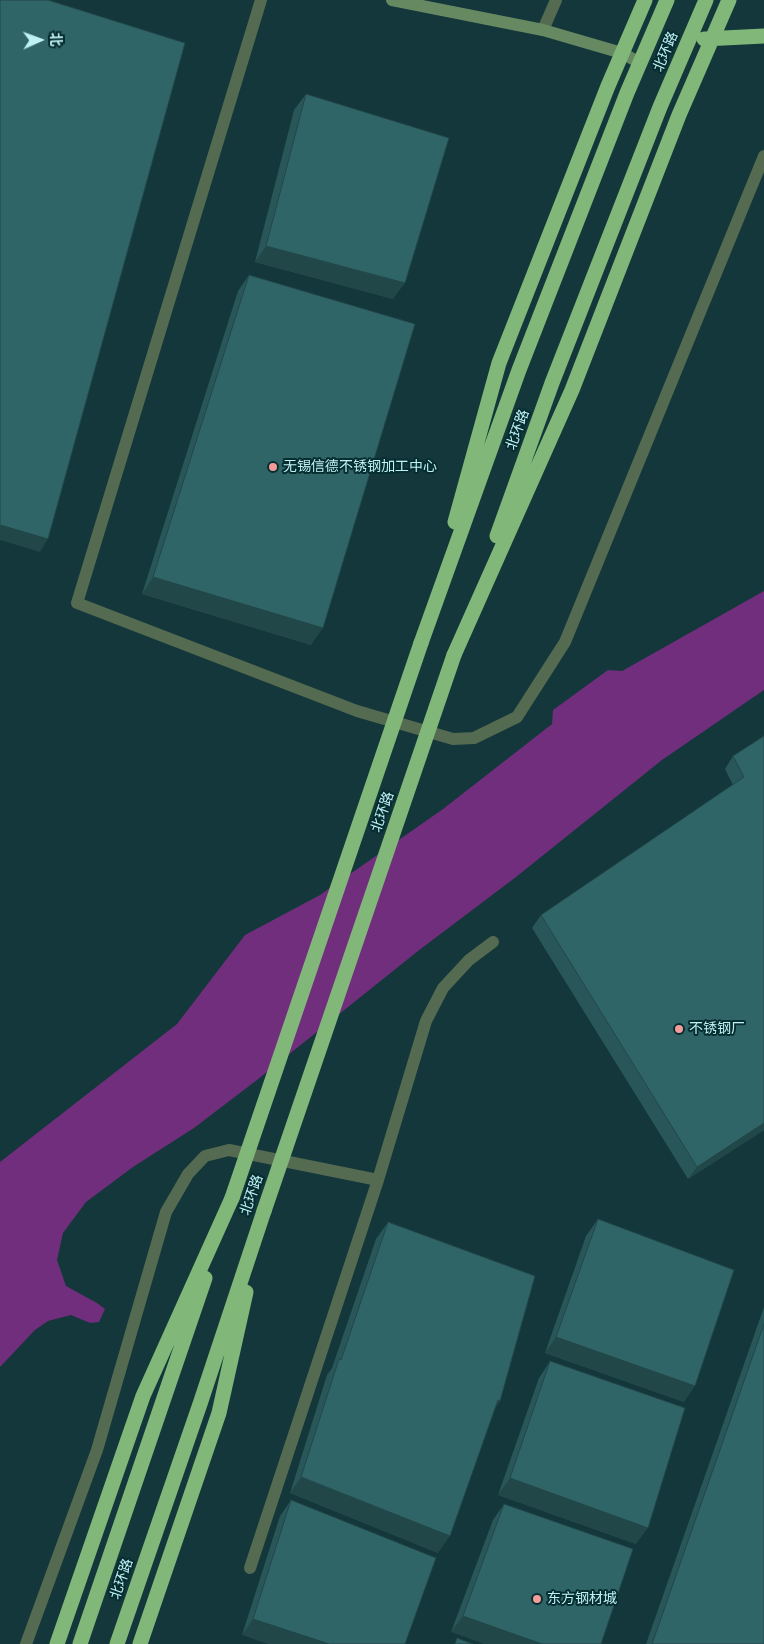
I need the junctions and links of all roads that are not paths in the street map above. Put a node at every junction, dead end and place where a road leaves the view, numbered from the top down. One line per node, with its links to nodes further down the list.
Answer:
1 (261, 0): 14 (street)
2 (392, 0): 8 (street)
3 (556, 0): 8 (street)
4 (645, 0): 12 (highway)
5 (667, 0): 13 (highway, 北环路)
6 (706, 0): 11 (highway, 北环路)
7 (729, 0): 10 (highway)
8 (543, 30): 12 (street)
9 (764, 36): 10 (highway)
10 (712, 38): 11 (highway); 16 (highway)
11 (688, 42): 16 (highway, 北环路)
12 (622, 54): 13 (street); 15 (highway)
13 (640, 63): 15 (highway, 北环路)
14 (764, 156)
15 (421, 642): 19 (highway, 北环路, bridge)
16 (454, 655): 20 (highway, 北环路, bridge)
17 (493, 942): 18 (street)
18 (378, 1180): 21 (street); 22 (street)
19 (232, 1198): 23 (highway); 24 (highway, 北环路)
20 (264, 1211): 25 (highway, 北环路); 26 (highway)
21 (250, 1568)
22 (26, 1644)
23 (57, 1644)
24 (80, 1644)
25 (117, 1644)
26 (140, 1644)

